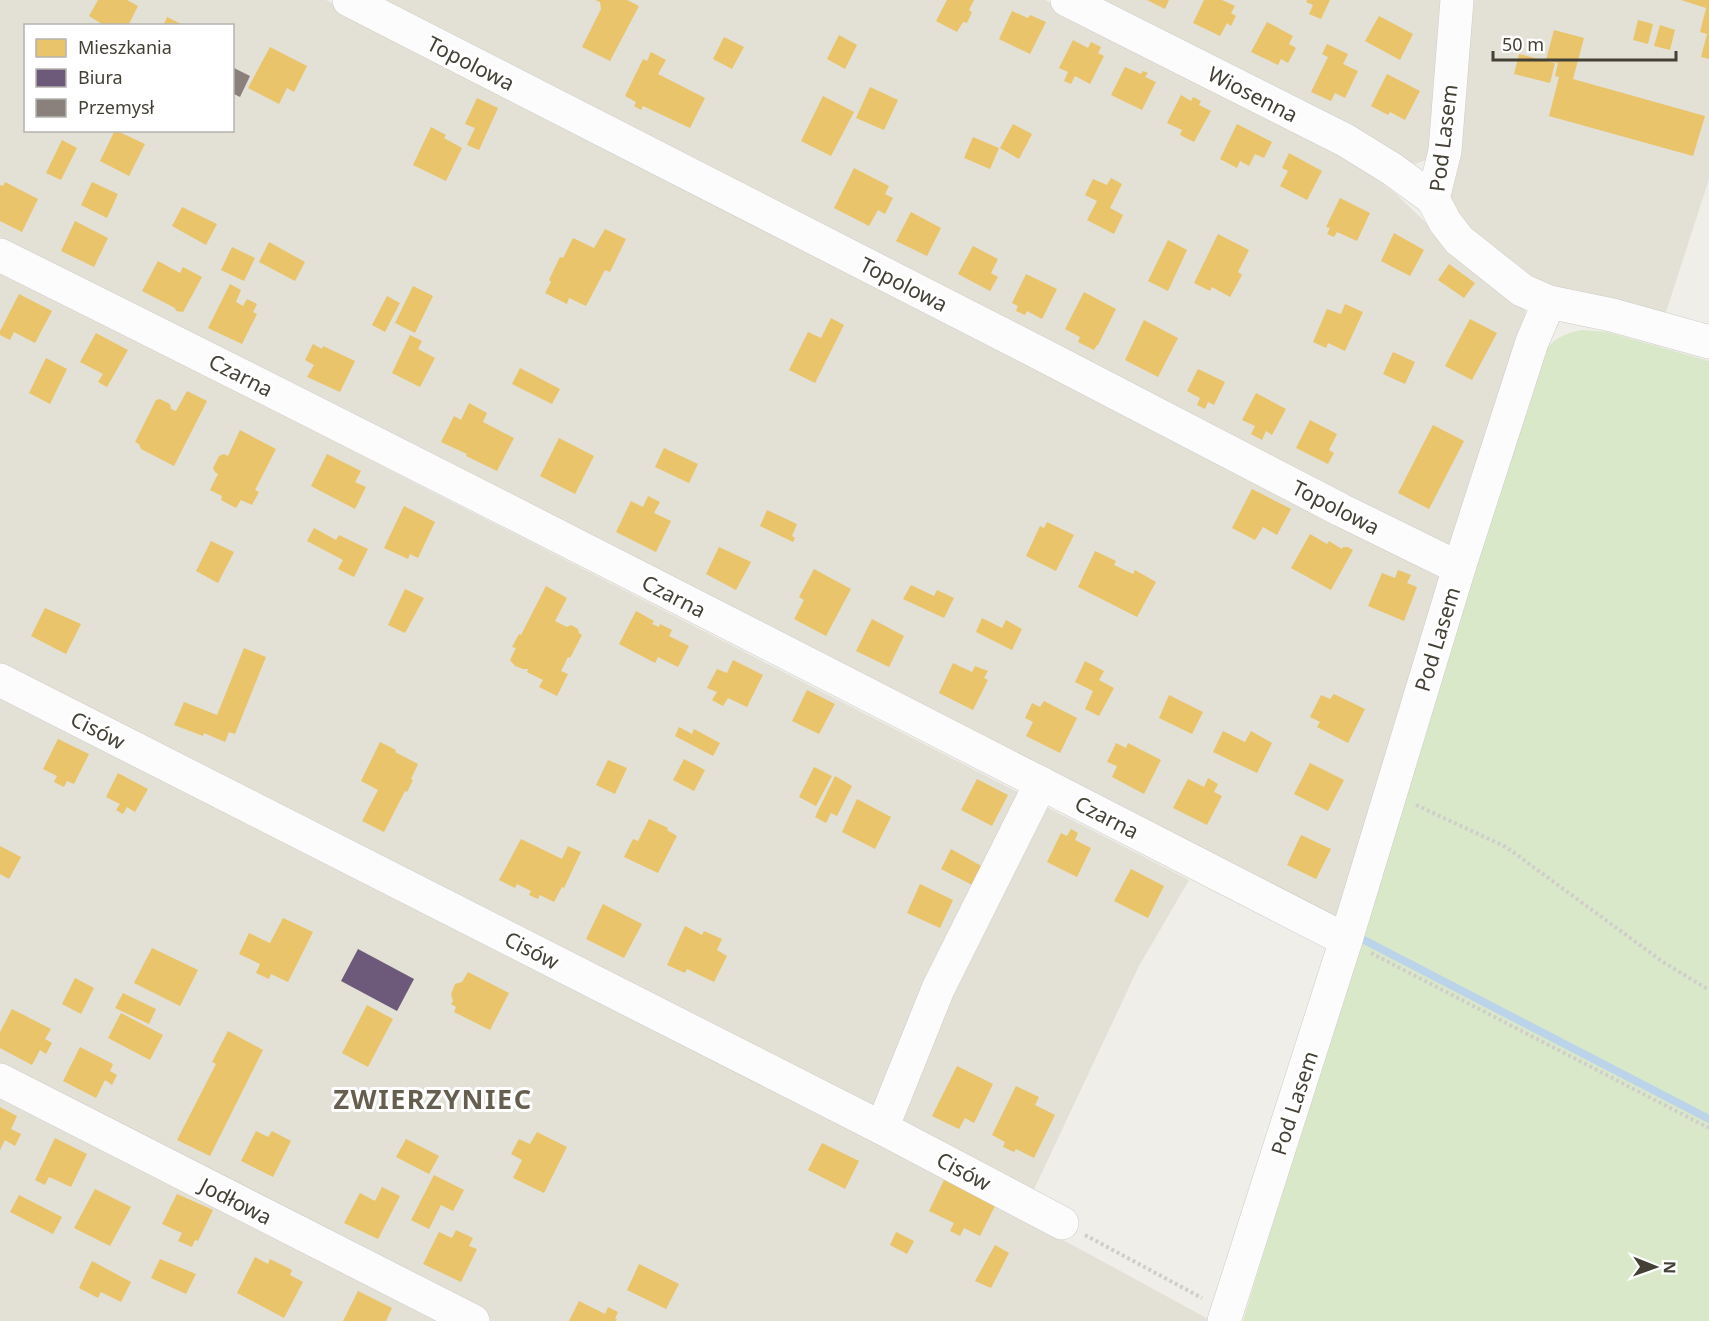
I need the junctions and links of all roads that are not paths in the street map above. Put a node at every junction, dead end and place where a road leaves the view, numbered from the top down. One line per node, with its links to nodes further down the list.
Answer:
1 (349, 0): 8 (street, Topolowa)
2 (1067, 0): 4 (street, Wiosenna)
3 (1457, 0): 4 (street, Pod Lasem)
4 (1433, 198): 6 (street, Pod Lasem)
5 (0, 255): 10 (street, Czarna)
6 (1549, 302): 7 (street); 8 (street, Pod Lasem)
7 (1709, 342)
8 (1459, 568): 11 (street, Pod Lasem)
9 (0, 680): 13 (street, Cisów)
10 (1041, 783): 11 (street, Czarna); 13 (street)
11 (1346, 940): 15 (street, Pod Lasem)
12 (0, 1080): 16 (street, Jodłowa)
13 (882, 1128): 14 (street, Cisów)
14 (1062, 1223)
15 (1225, 1316)
16 (473, 1321)

